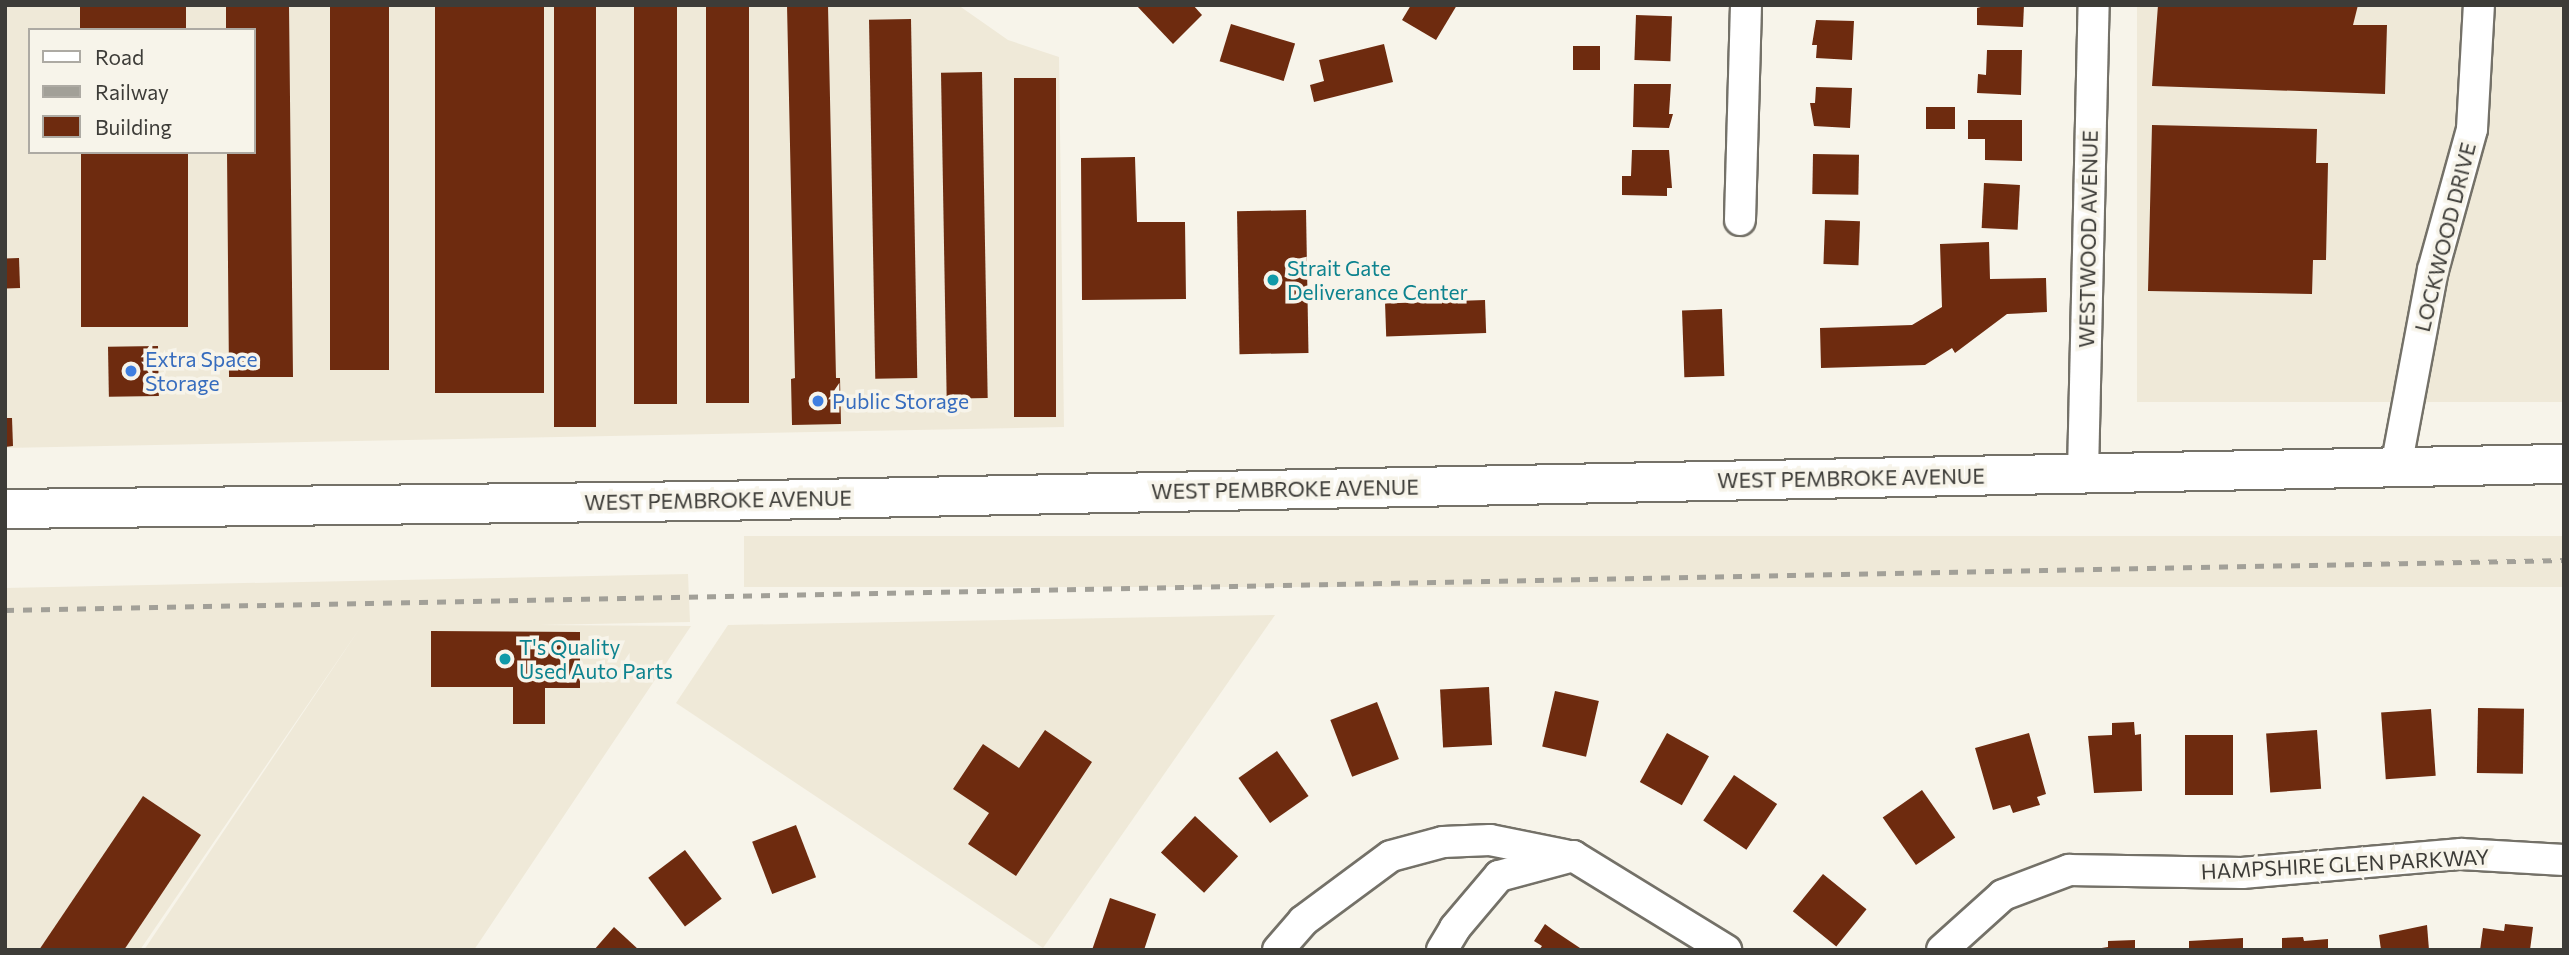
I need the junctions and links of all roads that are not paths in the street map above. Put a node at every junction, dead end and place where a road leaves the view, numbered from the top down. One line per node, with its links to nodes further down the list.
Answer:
1 (1746, 5): 4 (street)
2 (2094, 5): 7 (street, WESTWOOD AVENUE)
3 (2479, 5): 6 (street, LOCKWOOD DRIVE)
4 (1740, 220)
5 (2564, 464): 6 (main road, WEST PEMBROKE AVENUE)
6 (2396, 467): 7 (main road, WEST PEMBROKE AVENUE)
7 (2083, 473): 8 (main road, WEST PEMBROKE AVENUE)
8 (5, 509)
9 (1573, 856): 11 (street); 12 (street); 13 (street)
10 (2564, 860): 14 (street, HAMPSHIRE GLEN PARKWAY)
11 (1278, 950)
12 (1442, 950)
13 (1726, 950)
14 (1942, 950)

